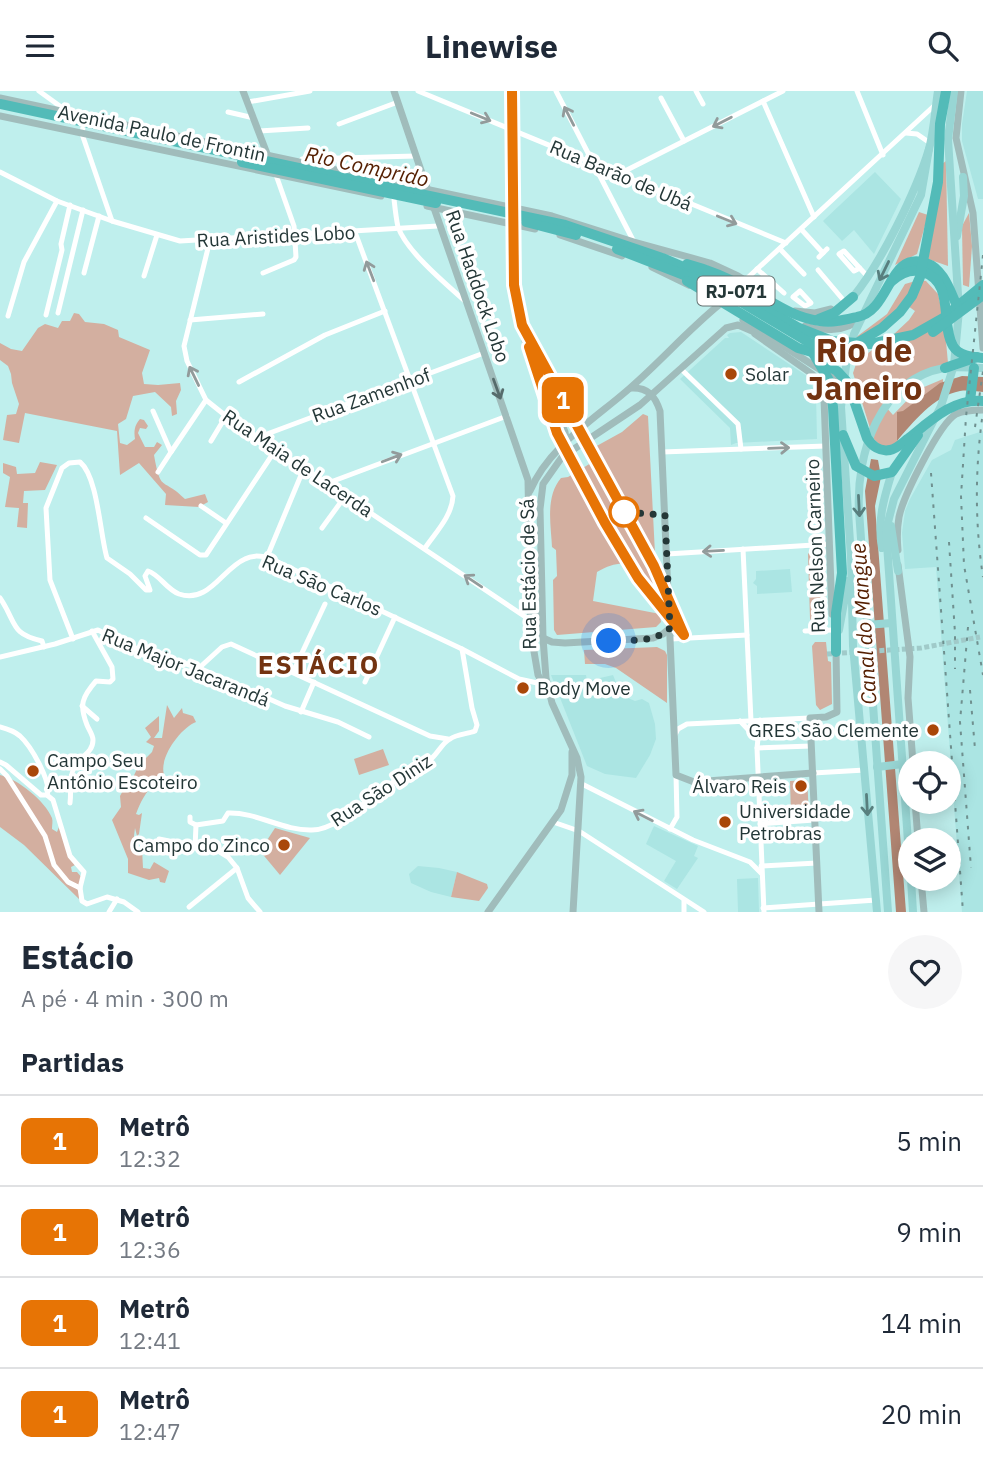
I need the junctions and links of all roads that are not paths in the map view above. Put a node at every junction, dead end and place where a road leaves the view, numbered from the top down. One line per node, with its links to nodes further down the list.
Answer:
1 (38, 91): 23 (street); 26 (street)
2 (243, 91): 18 (main road)
3 (310, 91): 18 (street)
4 (394, 91): 19 (main road, Rua Haddock Lobo)
5 (418, 91): 35 (street, Rua Barão de Ubá, one-way to 35)
6 (516, 91): 35 (main road)
7 (556, 91): 48 (street, one-way to 7)
8 (696, 91): 21 (street)
9 (783, 91): 17 (street)
10 (857, 91): 43 (street)
11 (938, 91): 22 (main road)
12 (947, 91): 42 (main road); 118 (highway)
13 (954, 91): 42 (main road)
14 (961, 91): 54 (main road)
15 (0, 98): 23 (main road, Avenida Paulo de Frontin)
16 (661, 98): 40 (street)
17 (763, 101): 40 (street, one-way to 40); 64 (street)
18 (248, 102): 29 (main road)
19 (398, 102): 31 (street); 46 (main road, Rua Haddock Lobo)
20 (0, 104): 82 (highway, RJ-071)
21 (703, 104)
22 (936, 105): 36 (street); 41 (main road)
23 (44, 107): 26 (main road, Avenida Paulo de Frontin); 30 (main road)
24 (0, 110): 86 (highway, RJ-071)
25 (228, 112): 29 (street)
26 (70, 114): 28 (main road, Avenida Paulo de Frontin)
27 (0, 116): 30 (main road, Avenida Paulo de Frontin)
28 (85, 117): 32 (main road, Avenida Paulo de Frontin); 37 (street)
29 (254, 118): 34 (main road)
30 (40, 124): 37 (main road, Avenida Paulo de Frontin)
31 (339, 124)
32 (130, 126): 38 (main road, Avenida Paulo de Frontin); 39 (main road)
33 (308, 128): 34 (street)
34 (258, 131): 45 (main road)
35 (516, 131): 48 (street, Rua Barão de Ubá); 60 (main road)
36 (906, 133): 41 (street); 43 (street)
37 (82, 134): 39 (main road, Avenida Paulo de Frontin); 65 (street)
38 (191, 139): 44 (main road); 45 (main road, Avenida Paulo de Frontin)
39 (127, 141): 44 (main road, Avenida Paulo de Frontin)
40 (684, 141): 52 (street)
41 (930, 146): 92 (main road); 140 (main road, one-way to 140)
42 (949, 148): 76 (main road)
43 (883, 155): 64 (street)
44 (188, 156): 53 (main road, Avenida Paulo de Frontin)
45 (268, 156): 47 (main road, Avenida Paulo de Frontin); 53 (main road)
46 (416, 156): 47 (street); 55 (main road, Rua Haddock Lobo)
47 (299, 163): 55 (main road, Avenida Paulo de Frontin)
48 (593, 163): 49 (street, Rua Barão de Ubá); 51 (street)
49 (602, 167): 51 (street); 52 (street, Rua Barão de Ubá)
50 (0, 173): 57 (street, Rua Aristides Lobo)
51 (598, 174): 78 (street)
52 (619, 174): 75 (street, Rua Barão de Ubá, one-way to 75)
53 (276, 175): 56 (main road, Avenida Paulo de Frontin); 73 (street)
54 (964, 177): 76 (main road); 123 (main road)
55 (428, 189): 59 (main road, Rua Haddock Lobo); 60 (main road, Avenida Paulo de Frontin)
56 (394, 199): 59 (main road, Avenida Paulo de Frontin); 68 (street)
57 (57, 201): 58 (street, Rua Aristides Lobo); 110 (street)
58 (70, 205): 61 (street, Rua Aristides Lobo); 109 (street)
59 (433, 207): 66 (main road, Avenida Paulo de Frontin); 67 (main road, Rua Haddock Lobo)
60 (518, 207): 63 (main road, Avenida Paulo de Frontin); 66 (main road)
61 (83, 210): 62 (street, Rua Aristides Lobo); 107 (street)
62 (99, 216): 65 (street, Rua Aristides Lobo); 87 (street)
63 (552, 216): 71 (main road); 78 (main road, Avenida Paulo de Frontin)
64 (814, 217): 69 (street)
65 (111, 221): 72 (street, Rua Aristides Lobo)
66 (516, 225): 71 (main road, Avenida Paulo de Frontin); 138 (main road)
67 (438, 226): 68 (street, Rua Aristides Lobo); 102 (main road, Rua Haddock Lobo)
68 (399, 228): 70 (street, Rua Aristides Lobo); 102 (street)
69 (801, 229): 75 (street); 79 (street)
70 (355, 232): 73 (street, Rua Aristides Lobo); 105 (street, one-way to 70)
71 (550, 232): 78 (main road, Avenida Paulo de Frontin)
72 (157, 235): 74 (street, Rua Aristides Lobo); 90 (street)
73 (296, 235): 74 (street, Rua Aristides Lobo); 88 (street)
74 (210, 240): 114 (street, Rua Maia de Lacerda)
75 (786, 243): 77 (street)
76 (955, 246): 104 (main road)
77 (780, 249): 84 (street); 89 (street)
78 (636, 252): 80 (main road, Avenida Paulo de Frontin); 91 (main road, Avenida Paulo de Frontin)
79 (823, 253)
80 (682, 254): 81 (main road, Avenida Paulo de Frontin); 91 (main road)
81 (693, 257): 93 (main road, Avenida Paulo de Frontin); 96 (main road, Avenida Paulo de Frontin)
82 (664, 259): 111 (highway); 116 (highway, RJ-071)
83 (860, 268): 92 (street)
84 (757, 269): 93 (street); 97 (street)
85 (818, 270): 101 (street)
86 (668, 271): 116 (highway, RJ-071); 120 (highway)
87 (84, 273)
88 (263, 274)
89 (804, 274)
90 (144, 276)
91 (680, 277): 99 (main road, Avenida Paulo de Frontin); 118 (highway)
92 (868, 277): 101 (main road)
93 (745, 280): 96 (street); 111 (main road, Avenida Paulo de Frontin)
94 (892, 281): 104 (highway, Avenida Paulo de Frontin); 112 (highway, Avenida Paulo de Frontin); 123 (highway)
95 (983, 285): 116 (highway, RJ-071)
96 (738, 287): 112 (main road, Avenida Paulo de Frontin)
97 (784, 293)
98 (983, 295): 116 (highway, RJ-071)
99 (711, 298): 103 (main road, Avenida Paulo de Frontin); 106 (main road)
100 (808, 300): 100 (street); 111 (street)
101 (849, 300): 111 (main road); 113 (highway)
102 (466, 302): 121 (main road, Rua Haddock Lobo)
103 (720, 304): 106 (main road); 115 (main road, Avenida Paulo de Frontin)
104 (959, 310): 158 (main road)
105 (386, 311): 122 (street); 126 (street)
106 (710, 312): 128 (main road)
107 (58, 313)
108 (263, 314): 114 (street)
109 (46, 315)
110 (8, 316)
111 (809, 316): 113 (highway)
112 (863, 316): 113 (highway)
113 (835, 318)
114 (190, 320): 132 (street, Rua Maia de Lacerda, one-way to 114)
115 (756, 332): 117 (main road, Avenida Paulo de Frontin); 124 (main road)
116 (801, 334): 192 (highway)
117 (770, 341): 130 (main road); 145 (main road, Rua Nelson Carneiro)
118 (849, 348): 120 (highway)
119 (278, 349): 122 (street)
120 (807, 352): 130 (highway)
121 (484, 353): 126 (street, Rua Zamenhof); 135 (main road, Rua Haddock Lobo, one-way to 135)
122 (281, 358): 127 (street)
123 (980, 365): 125 (highway); 131 (highway)
124 (680, 368): 129 (main road); 147 (street)
125 (945, 368): 169 (main road, one-way to 169)
126 (411, 381): 141 (street, Rua Zamenhof); 144 (street)
127 (239, 382)
128 (631, 388): 129 (main road); 139 (main road)
129 (652, 394): 149 (main road); 150 (main road)
130 (853, 398): 137 (highway)
131 (976, 398): 137 (highway)
132 (206, 400): 136 (street, Rua Maia de Lacerda); 148 (street)
133 (983, 410): 170 (main road)
134 (153, 411): 148 (street)
135 (507, 416): 144 (street); 155 (main road, Rua Haddock Lobo)
136 (226, 417): 141 (street, Rua Maia de Lacerda); 142 (street)
137 (927, 423): 153 (highway)
138 (563, 425): 139 (main road); 143 (main road)
139 (581, 429): 143 (main road)
140 (843, 435): 153 (highway); 167 (main road)
141 (259, 437): 146 (street, Rua Maia de Lacerda)
142 (211, 441)
143 (567, 441): 150 (main road); 155 (main road)
144 (433, 443): 154 (street, one-way to 144); 163 (street)
145 (826, 446): 147 (street, one-way to 145); 162 (main road, Rua Nelson Carneiro)
146 (276, 449): 151 (street, Rua Maia de Lacerda); 160 (street)
147 (741, 449): 149 (street)
148 (171, 452): 152 (street)
149 (662, 452): 165 (main road)
150 (562, 457): 184 (main road, Rua Estácio de Sá)
151 (304, 468): 154 (street, Rua Maia de Lacerda); 166 (street)
152 (158, 472)
153 (887, 474): 168 (main road)
154 (328, 483): 156 (street, Rua Maia de Lacerda)
155 (529, 492): 171 (main road, Rua Estácio de Sá)
156 (346, 495): 161 (street); 163 (street, Rua Maia de Lacerda)
157 (201, 506): 160 (street)
158 (891, 509): 168 (main road); 170 (main road)
159 (146, 517): 160 (street)
160 (226, 523)
161 (322, 528)
162 (830, 544): 164 (street); 180 (main road, Rua Nelson Carneiro)
163 (425, 548): 176 (street, Rua Maia de Lacerda, one-way to 163)
164 (743, 549): 165 (street, one-way to 165); 183 (street)
165 (667, 554): 179 (main road)
166 (267, 557): 175 (street, Rua São Carlos); 186 (street, Rua São Carlos)
167 (851, 557): 174 (main road); 192 (main road)
168 (888, 563): 177 (main road)
169 (863, 566): 174 (main road); 178 (main road)
170 (898, 571): 219 (main road)
171 (530, 573): 176 (main road, Rua Estácio de Sá); 184 (main road)
172 (0, 598): 189 (street)
173 (325, 604): 196 (street)
174 (852, 607): 224 (main road)
175 (395, 617): 190 (street, Rua São Carlos); 198 (street)
176 (530, 619): 199 (main road, Rua Estácio de Sá)
177 (889, 624): 178 (main road); 218 (main road)
178 (870, 625): 222 (main road)
179 (670, 628): 185 (main road); 187 (main road)
180 (832, 630): 182 (street); 192 (main road, Rua Nelson Carneiro)
181 (92, 631): 186 (street, Rua Major Jacarandá); 195 (street, Rua Major Jacarandá); 201 (street)
182 (805, 631)
183 (747, 635): 187 (street); 208 (street)
184 (543, 638): 188 (main road); 194 (main road, Rua Estácio de Sá)
185 (653, 638): 188 (main road); 191 (main road)
186 (73, 639): 189 (street, Rua Major Jacarandá)
187 (671, 639): 191 (main road)
188 (565, 643): 194 (main road)
189 (44, 647): 193 (street, Rua Major Jacarandá)
190 (462, 649): 199 (street, Rua São Carlos); 213 (street, Rua São Diniz)
191 (671, 649): 203 (main road)
192 (836, 653): 204 (main road, Rua Nelson Carneiro)
193 (0, 657)
194 (545, 660): 200 (main road, Rua Estácio de Sá)
195 (199, 668): 196 (street); 202 (street, Rua Major Jacarandá)
196 (293, 672): 197 (street)
197 (314, 682): 202 (street); 213 (street)
198 (365, 682)
199 (542, 684): 200 (main road, Rua Estácio de Sá)
200 (550, 695): 217 (main road, Rua Estácio de Sá)
201 (82, 706): 205 (street); 230 (street)
202 (301, 712): 212 (street, Rua Major Jacarandá)
203 (674, 713): 209 (street); 211 (main road)
204 (810, 718): 206 (street); 215 (main road)
205 (97, 719)
206 (760, 720): 208 (street); 214 (street)
207 (740, 721): 208 (street); 209 (street); 214 (street)
208 (751, 721)
209 (687, 724): 211 (street)
210 (0, 727): 229 (street)
211 (675, 735): 226 (main road)
212 (369, 737)
213 (448, 739): 237 (street, Rua São Diniz)
214 (757, 739): 216 (street)
215 (811, 745): 216 (street); 225 (main road)
216 (757, 748): 227 (street)
217 (572, 749): 228 (main road, Rua Estácio de Sá); 232 (main road)
218 (899, 751)
219 (912, 751)
220 (0, 762): 229 (street)
221 (898, 765): 222 (main road)
222 (880, 766): 238 (main road)
223 (0, 769): 249 (street)
224 (865, 770): 225 (street); 248 (main road, one-way to 248)
225 (813, 773): 227 (main road); 234 (main road)
226 (676, 775): 227 (main road); 239 (street)
227 (759, 777): 236 (street)
228 (580, 783): 231 (main road, Rua Estácio de Sá); 239 (street, one-way to 228)
229 (47, 795): 249 (street)
230 (69, 803)
231 (579, 803): 232 (main road); 240 (main road, Rua Estácio de Sá)
232 (561, 810): 235 (main road)
233 (190, 817): 237 (street)
234 (814, 820): 236 (street); 245 (main road)
235 (553, 822): 240 (street); 261 (main road)
236 (760, 824): 243 (street)
237 (196, 825): 242 (street)
238 (881, 828): 248 (main road); 266 (main road)
239 (670, 829): 244 (street)
240 (579, 831): 253 (street); 262 (main road, Rua Estácio de Sá)
241 (159, 839): 242 (street)
242 (194, 846): 246 (street)
243 (760, 855): 244 (street); 247 (street)
244 (750, 862): 247 (street)
245 (817, 863): 247 (street); 256 (main road)
246 (237, 868): 255 (street); 260 (street)
247 (761, 869): 257 (street)
248 (874, 884): 254 (main road)
249 (80, 888): 252 (street)
250 (912, 891): 267 (main road)
251 (922, 891): 268 (main road)
252 (117, 899): 258 (street); 259 (street)
253 (684, 900): 263 (street); 264 (street)
254 (876, 900): 256 (street); 265 (main road)
255 (189, 907)
256 (819, 908): 257 (street)
257 (764, 910)
258 (109, 912)
259 (138, 912)
260 (260, 912)
261 (488, 912)
262 (573, 912)
263 (684, 912)
264 (704, 912)
265 (877, 912)
266 (888, 912)
267 (914, 912)
268 (923, 912)

